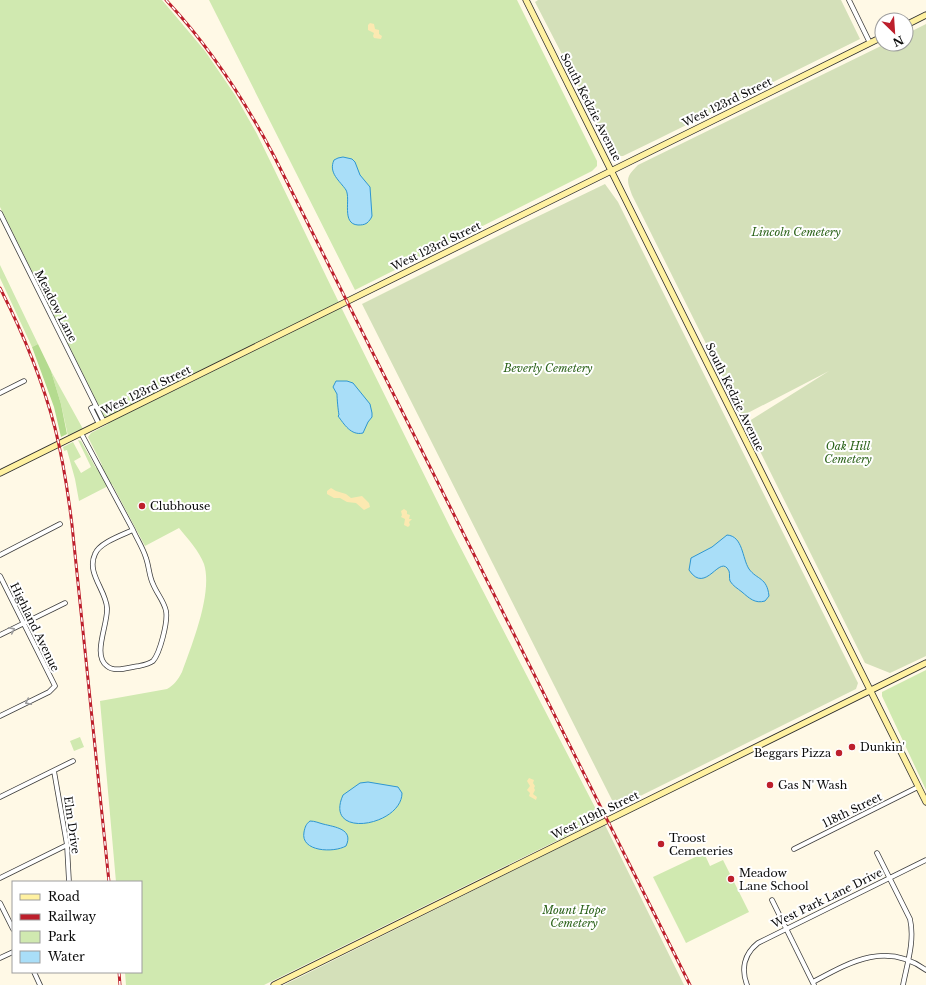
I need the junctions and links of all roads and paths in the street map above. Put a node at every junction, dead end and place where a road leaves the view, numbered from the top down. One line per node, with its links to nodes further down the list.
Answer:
1 (526, 0): 7 (street, South Kedzie Avenue)
2 (850, 0): 6 (street)
3 (926, 15): 4 (street)
4 (914, 21)
5 (874, 40): 6 (street, West 123rd Street)
6 (870, 42): 7 (street, West 123rd Street)
7 (611, 170): 11 (street, West 123rd Street); 22 (street, South Kedzie Avenue)
8 (0, 213): 11 (street, Meadow Lane)
9 (24, 381): 10 (street)
10 (0, 393)
11 (102, 423): 12 (street, West 123rd Street)
12 (81, 433): 13 (street, West 123rd Street); 15 (street)
13 (0, 473)
14 (60, 524): 16 (street)
15 (133, 530): 15 (street)
16 (0, 554)
17 (0, 576): 19 (street, Highland Avenue)
18 (65, 603): 19 (street)
19 (24, 624): 20 (street, one-way to 19); 23 (street, Highland Avenue, one-way to 23)
20 (0, 635)
21 (926, 663): 22 (street, West 119th Street)
22 (870, 691): 26 (street, South Kedzie Avenue); 47 (street, West 119th Street)
23 (0, 716)
24 (74, 761): 25 (street)
25 (54, 771): 27 (street); 29 (street, Elm Drive)
26 (918, 787): 28 (street, South Kedzie Avenue); 30 (street, 118th Street)
27 (0, 797)
28 (926, 802)
29 (66, 845): 33 (street); 35 (street, Elm Drive)
30 (794, 849)
31 (877, 853): 34 (street)
32 (926, 860): 34 (street, West Park Lane Drive)
33 (0, 878)
34 (890, 878): 39 (street, West Park Lane Drive); 42 (street)
35 (69, 881)
36 (772, 900): 39 (street)
37 (0, 903): 38 (street)
38 (12, 927)
39 (785, 928): 45 (street); 48 (street, West Park Lane Drive)
40 (12, 952): 41 (street)
41 (0, 958)
42 (908, 960): 43 (street); 45 (street); 49 (street)
43 (926, 970)
44 (34, 973): 46 (street)
45 (814, 983)
46 (40, 985)
47 (274, 985)
48 (747, 985)
49 (903, 985)

